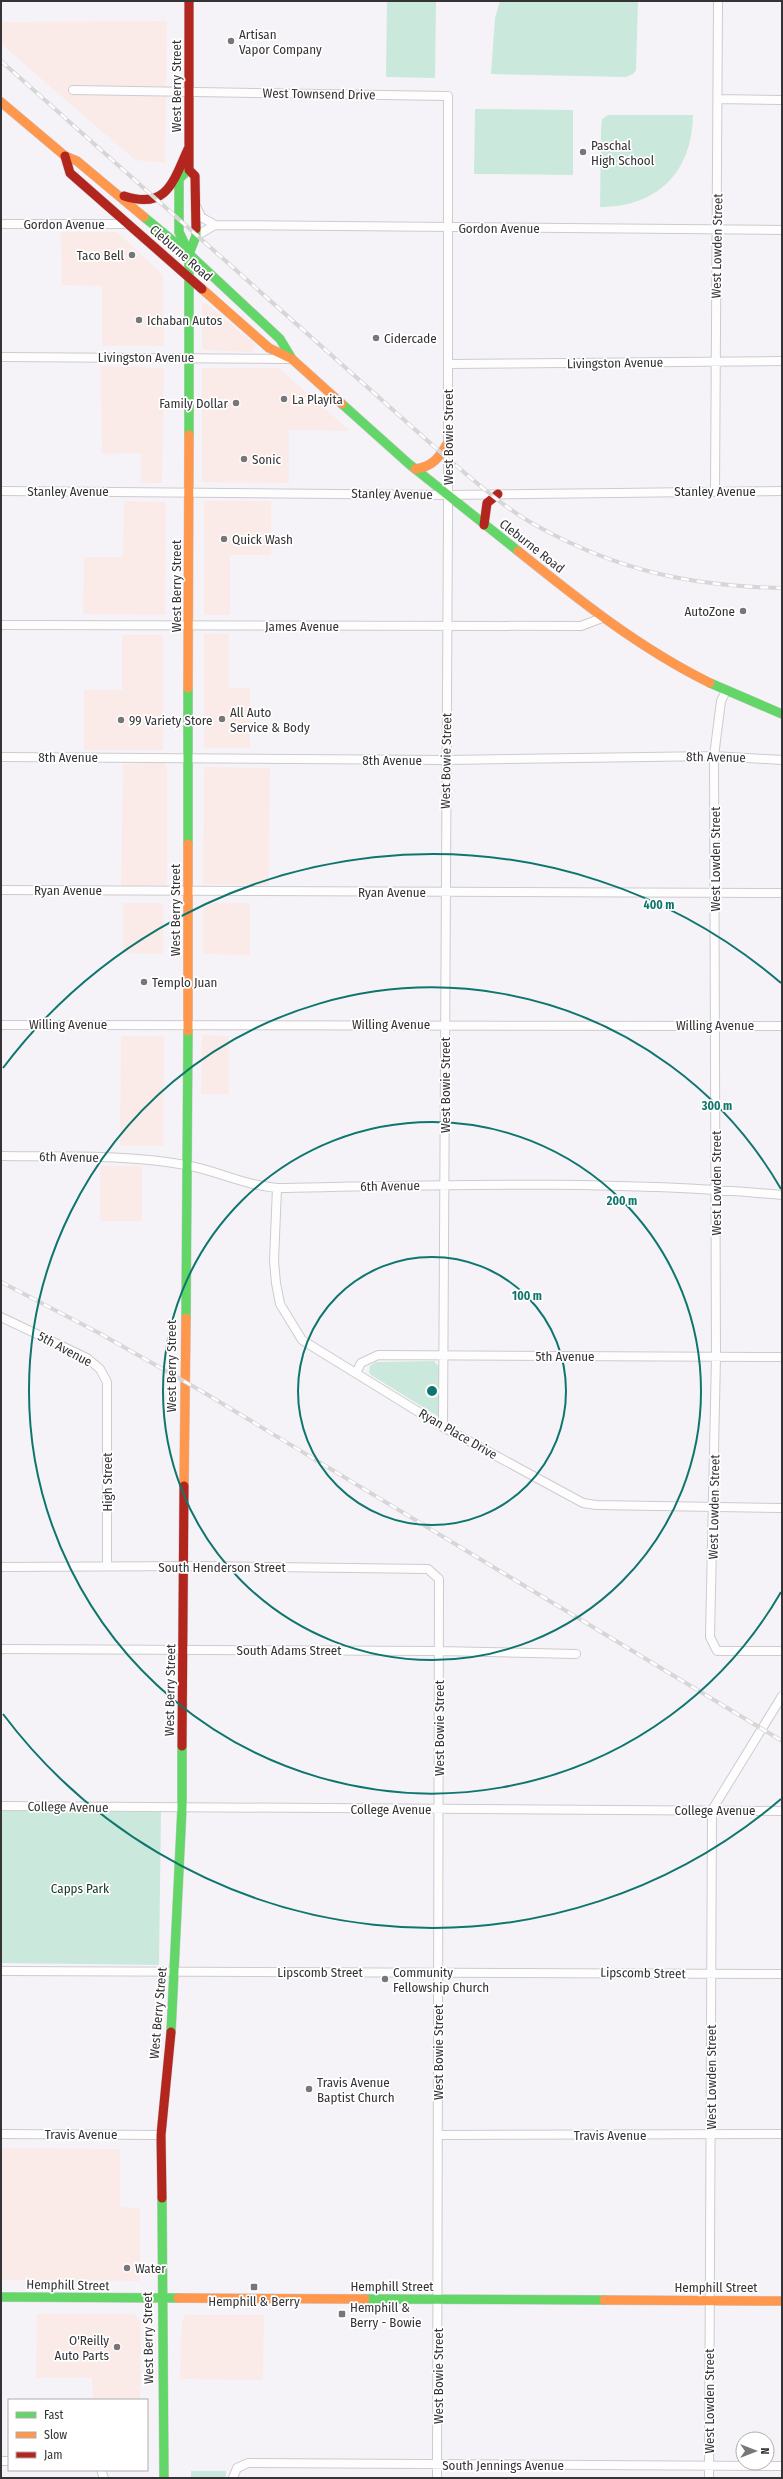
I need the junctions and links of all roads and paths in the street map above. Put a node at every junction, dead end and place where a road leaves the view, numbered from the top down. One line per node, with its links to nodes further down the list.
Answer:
1 (189, 1): 4 (main road, West Berry Street)
2 (718, 1): 6 (street, West Lowden Street)
3 (73, 90): 4 (street, West Townsend Drive)
4 (189, 92): 5 (street, West Townsend Drive); 9 (main road, West Berry Street)
5 (448, 96): 17 (street, West Bowie Street)
6 (718, 99): 7 (street); 18 (street, West Lowden Street)
7 (782, 100)
8 (1, 102): 10 (main road, Cleburne Road)
9 (189, 147): 11 (main road, West Berry Street); 12 (main road)
10 (65, 156): 12 (main road, Cleburne Road); 15 (main road, Cleburne Road)
11 (189, 170): 13 (main road, West Berry Street); 21 (main road, West Berry Street)
12 (112, 191): 21 (main road, Cleburne Road)
13 (196, 201): 16 (street); 20 (main road, West Berry Street)
14 (1, 224): 15 (street, Gordon Avenue)
15 (128, 224): 22 (main road, Cleburne Road)
16 (215, 224): 17 (street, Gordon Avenue); 20 (street)
17 (446, 228): 18 (street, Gordon Avenue); 28 (street, West Bowie Street)
18 (717, 229): 19 (street, Gordon Avenue); 27 (street, West Lowden Street)
19 (782, 230)
20 (196, 236): 21 (main road, West Berry Street)
21 (189, 254): 22 (main road, West Berry Street); 25 (main road, Cleburne Road)
22 (189, 278): 24 (main road, West Berry Street); 25 (main road, Cleburne Road)
23 (1, 357): 24 (street, Livingston Avenue)
24 (189, 357): 25 (street, Livingston Avenue); 32 (main road, West Berry Street)
25 (292, 359): 30 (main road, Cleburne Road)
26 (782, 361): 27 (street, Livingston Avenue)
27 (716, 362): 28 (street, Livingston Avenue); 33 (street, West Lowden Street)
28 (448, 364): 29 (street, West Bowie Street)
29 (447, 444): 30 (main road); 36 (street, West Bowie Street)
30 (415, 469): 36 (main road, Cleburne Road)
31 (1, 491): 32 (street, Stanley Avenue)
32 (189, 491): 36 (street, Stanley Avenue); 40 (main road, West Berry Street)
33 (715, 491): 34 (street, Stanley Avenue); 35 (street, Stanley Avenue)
34 (782, 491)
35 (498, 494): 36 (street, Stanley Avenue); 37 (main road)
36 (448, 495): 37 (main road, Cleburne Road); 41 (street, West Bowie Street)
37 (484, 525): 38 (main road, Cleburne Road)
38 (602, 618): 41 (street, James Avenue); 42 (main road, Cleburne Road)
39 (1, 625): 40 (street, James Avenue)
40 (188, 626): 41 (street, James Avenue); 46 (main road, West Berry Street)
41 (448, 627): 47 (street, West Bowie Street)
42 (726, 691): 43 (main road, Cleburne Road); 44 (street, West Lowden Street)
43 (782, 714)
44 (714, 756): 47 (street, 8th Avenue); 48 (street, 8th Avenue); 52 (street, West Lowden Street)
45 (1, 757): 46 (street, 8th Avenue)
46 (188, 758): 47 (street, 8th Avenue); 50 (main road, West Berry Street)
47 (446, 760): 51 (street, West Bowie Street)
48 (782, 760)
49 (1, 890): 50 (street, Ryan Avenue)
50 (188, 890): 51 (street, Ryan Avenue); 54 (main road, West Berry Street)
51 (445, 892): 52 (street, Ryan Avenue); 56 (street, West Bowie Street)
52 (715, 893): 53 (street, Ryan Avenue); 57 (street, West Lowden Street)
53 (782, 893)
54 (188, 1023): 55 (street, Willing Avenue); 56 (street, Willing Avenue); 60 (main road, West Berry Street)
55 (1, 1024)
56 (445, 1024): 57 (street, Willing Avenue); 61 (street, West Bowie Street)
57 (715, 1025): 58 (street, Willing Avenue); 63 (street, West Lowden Street)
58 (782, 1026)
59 (1, 1156): 60 (street, 6th Avenue)
60 (187, 1165): 62 (street, 6th Avenue); 75 (main road, West Berry Street)
61 (446, 1185): 62 (street, 6th Avenue); 63 (street, 6th Avenue); 66 (street, West Bowie Street)
62 (277, 1188): 69 (street, Ryan Place Drive)
63 (716, 1189): 64 (street, 6th Avenue); 67 (street, West Lowden Street)
64 (782, 1195)
65 (1, 1317): 70 (street, 5th Avenue)
66 (445, 1356): 67 (street, 5th Avenue); 69 (street, 5th Avenue); 71 (street, West Bowie Street)
67 (716, 1357): 68 (street, 5th Avenue); 72 (street, West Lowden Street)
68 (782, 1358)
69 (356, 1373): 71 (street, Ryan Place Drive)
70 (106, 1398): 74 (street, High Street)
71 (443, 1427): 72 (street, Ryan Place Drive)
72 (715, 1507): 73 (street, Ryan Place Drive); 81 (street, West Lowden Street)
73 (782, 1508)
74 (107, 1566): 75 (street, South Henderson Street); 76 (street, South Henderson Street)
75 (184, 1566): 77 (street, South Henderson Street); 79 (main road, West Berry Street)
76 (1, 1567)
77 (439, 1579): 80 (street, West Bowie Street)
78 (1, 1649): 79 (street, South Adams Street)
79 (183, 1649): 80 (street, South Adams Street); 85 (main road, West Berry Street)
80 (439, 1651): 82 (street, South Adams Street); 86 (street, West Bowie Street)
81 (782, 1651)
82 (576, 1654)
83 (782, 1696): 87 (street)
84 (1, 1806): 85 (street, College Avenue)
85 (182, 1808): 86 (street, College Avenue); 91 (main road, West Berry Street)
86 (439, 1810): 87 (street, College Avenue); 90 (street, West Bowie Street)
87 (712, 1810): 88 (street, College Avenue); 92 (street, West Lowden Street)
88 (782, 1811)
89 (1, 1971): 91 (street, Lipscomb Street)
90 (438, 1971): 91 (street, Lipscomb Street); 92 (street, Lipscomb Street); 98 (street, West Bowie Street)
91 (176, 1972): 97 (main road, West Berry Street)
92 (711, 1974): 93 (street, Lipscomb Street); 95 (street, West Lowden Street)
93 (782, 1974)
94 (1, 2134): 97 (street, Travis Avenue)
95 (710, 2134): 96 (street, Travis Avenue); 98 (street, Travis Avenue); 102 (street, West Lowden Street)
96 (782, 2134)
97 (161, 2135): 100 (main road, West Berry Street)
98 (438, 2135): 101 (street, West Bowie Street)
99 (1, 2297): 100 (main road, Hemphill Street)
100 (160, 2299): 101 (main road, Hemphill Street); 107 (main road, West Berry Street)
101 (438, 2299): 102 (main road, Hemphill Street); 104 (street, West Bowie Street)
102 (710, 2300): 103 (main road, Hemphill Street); 105 (street, West Lowden Street)
103 (782, 2301)
104 (437, 2465): 105 (street, South Jennings Avenue); 108 (street, South Jennings Avenue); 109 (street, West Bowie Street)
105 (709, 2466): 106 (street, South Jennings Avenue); 110 (street, West Lowden Street)
106 (782, 2466)
107 (164, 2478)
108 (232, 2478)
109 (437, 2478)
110 (709, 2478)

